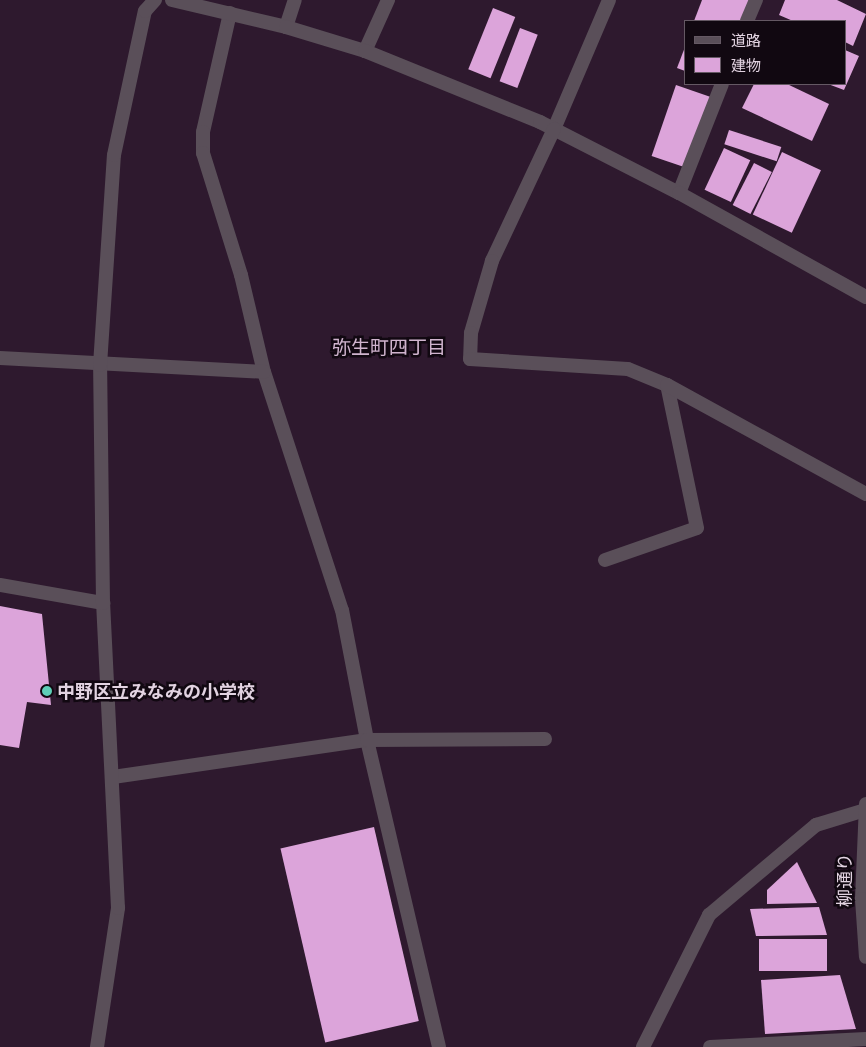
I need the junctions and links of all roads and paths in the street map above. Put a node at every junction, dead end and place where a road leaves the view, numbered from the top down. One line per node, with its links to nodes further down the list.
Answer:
1 (155, 0): 16 (street)
2 (172, 0): 7 (street)
3 (296, 0): 9 (street)
4 (388, 0): 10 (street)
5 (609, 0): 12 (street)
6 (756, 0): 8 (street)
7 (230, 13): 9 (street); 17 (street)
8 (747, 20)
9 (286, 27): 10 (street)
10 (365, 51): 12 (street)
11 (722, 85): 13 (street)
12 (554, 129): 13 (street); 18 (street)
13 (679, 192): 14 (street)
14 (866, 297)
15 (0, 358): 16 (street)
16 (100, 365): 17 (street); 22 (street)
17 (264, 372): 24 (street)
18 (667, 385): 19 (street); 20 (street)
19 (866, 494)
20 (605, 560)
21 (0, 585): 22 (street)
22 (103, 603): 25 (street)
23 (544, 739): 24 (street)
24 (368, 740): 25 (street); 30 (street)
25 (113, 777): 29 (street)
26 (865, 807): 27 (street, 柳通り); 31 (street)
27 (866, 957)
28 (866, 1039): 32 (street)
29 (97, 1047)
30 (439, 1047)
31 (643, 1047)
32 (710, 1047)

